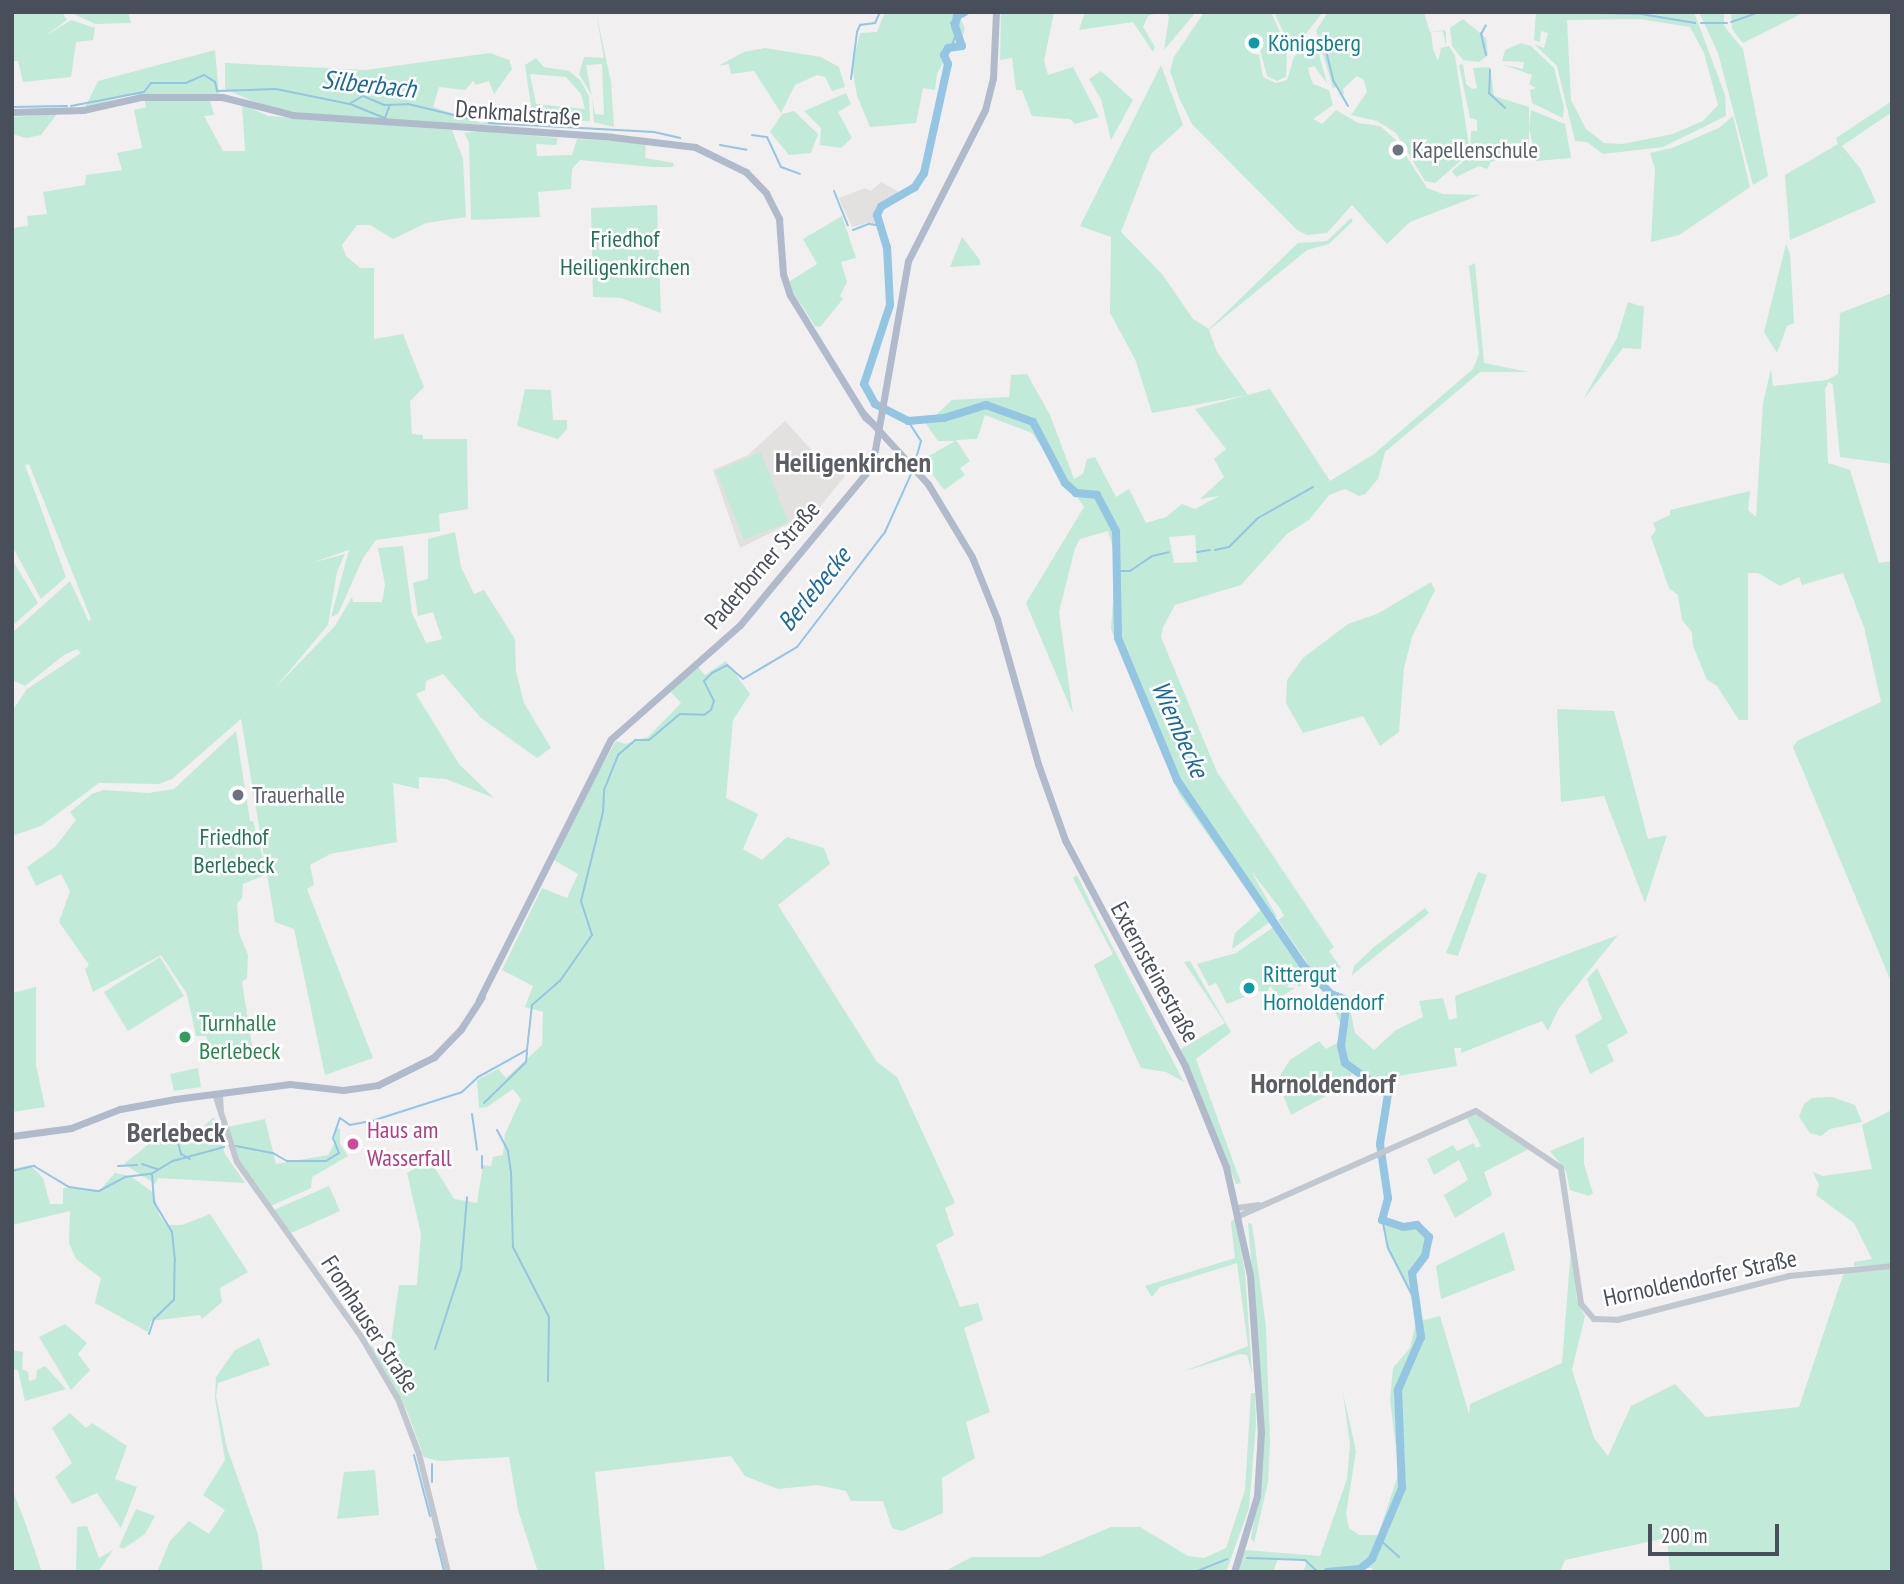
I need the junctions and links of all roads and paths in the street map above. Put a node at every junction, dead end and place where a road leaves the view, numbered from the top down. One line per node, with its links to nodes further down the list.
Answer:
1 (996, 12): 3 (main road, Paderborner Straße)
2 (12, 112): 3 (main road, Denkmalstraße)
3 (879, 428): 4 (main road, Externsteinestraße); 5 (main road, Paderborner Straße)
4 (896, 449): 5 (main road); 8 (main road, Externsteinestraße)
5 (875, 450): 6 (main road, Paderborner Straße)
6 (217, 1094): 7 (main road, Paderborner Straße); 10 (street, Fromhauser Straße)
7 (12, 1136)
8 (1238, 1212): 9 (street, Hornoldendorfer Straße); 11 (main road, Externsteinestraße)
9 (1892, 1266)
10 (448, 1572)
11 (1234, 1572)

